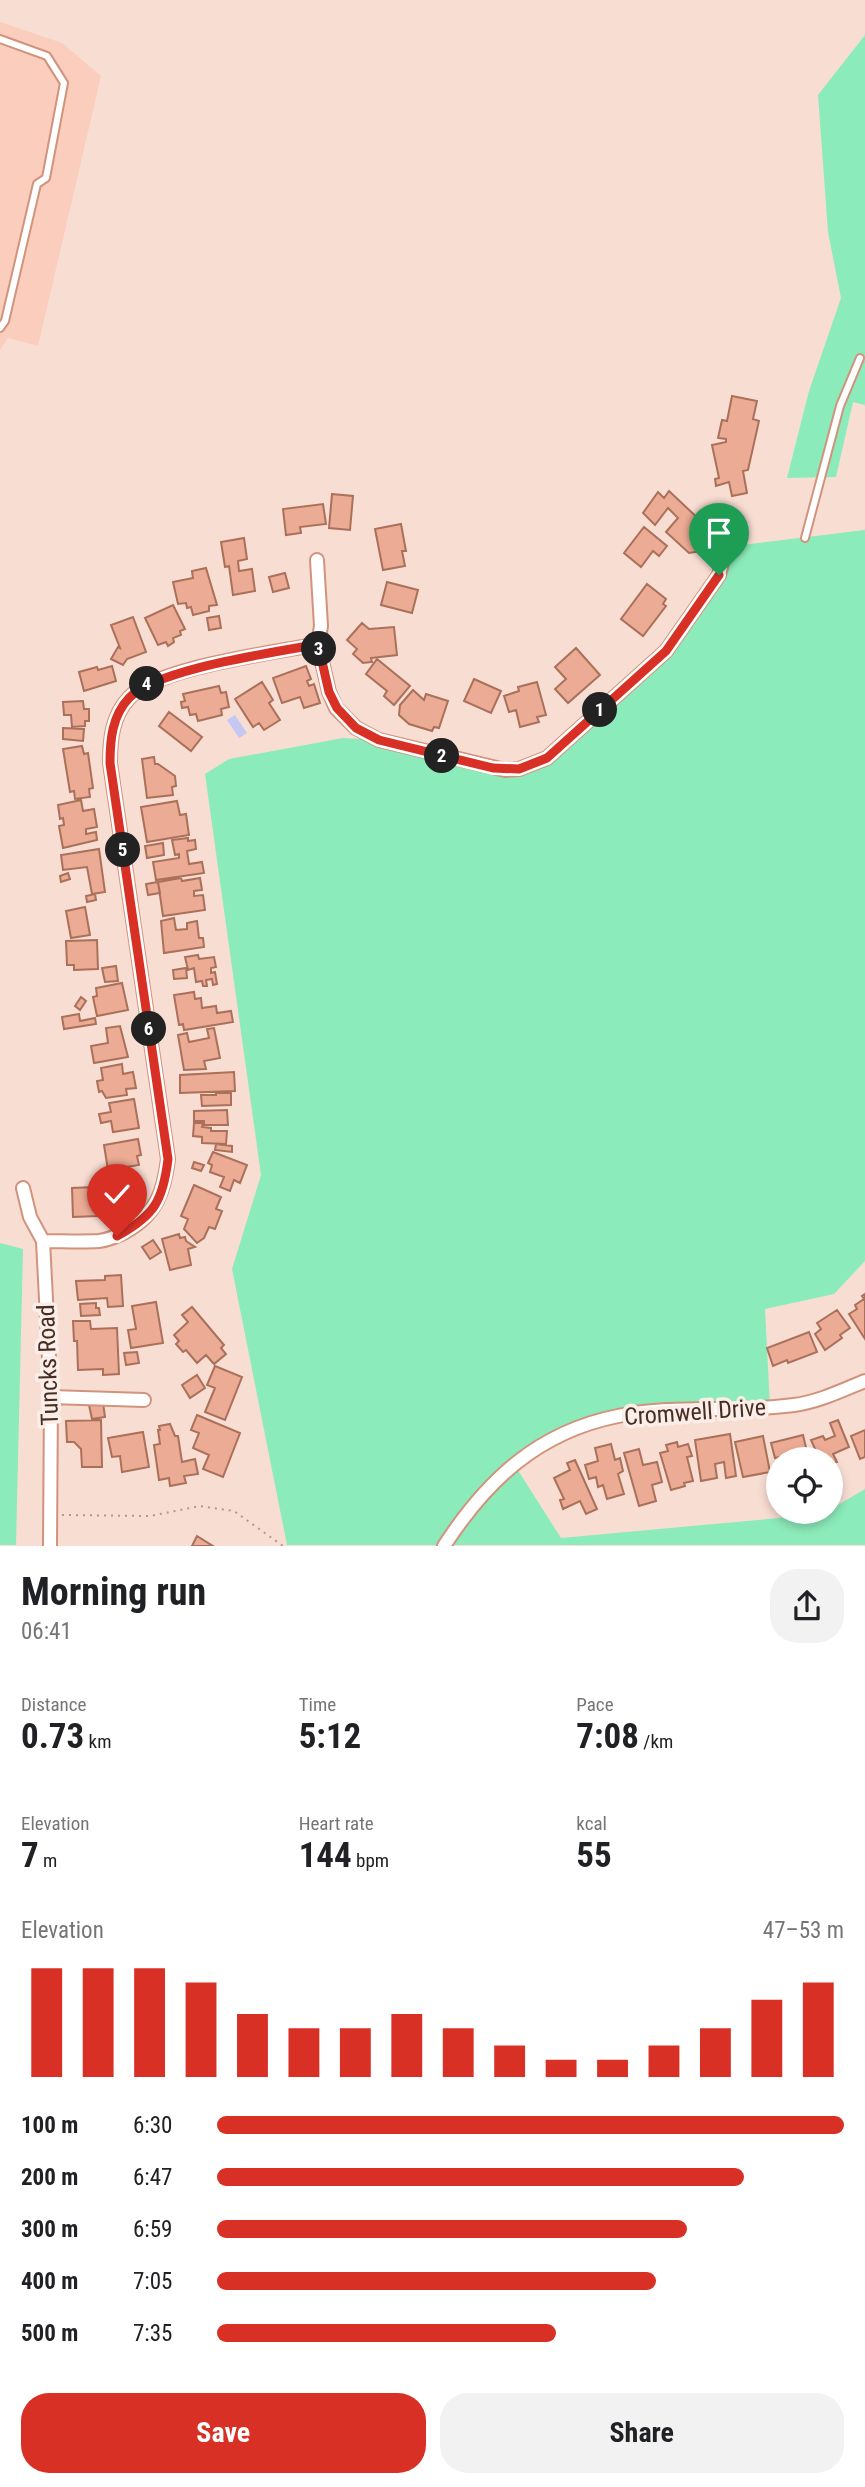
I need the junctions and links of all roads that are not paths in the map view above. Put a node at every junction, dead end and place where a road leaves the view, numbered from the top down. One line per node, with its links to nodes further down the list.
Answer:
1 (0, 39): 2 (lane)
2 (0, 328)
3 (860, 359): 4 (lane)
4 (805, 538)
5 (726, 547): 7 (street)
6 (317, 560): 7 (street)
7 (318, 644): 9 (street)
8 (23, 1188): 9 (street, Tuncks Road)
9 (43, 1241): 11 (street, Tuncks Road)
10 (865, 1381): 14 (street, Cromwell Drive)
11 (51, 1397): 12 (street); 13 (street, Tuncks Road)
12 (145, 1400)
13 (50, 1545)
14 (443, 1545)

